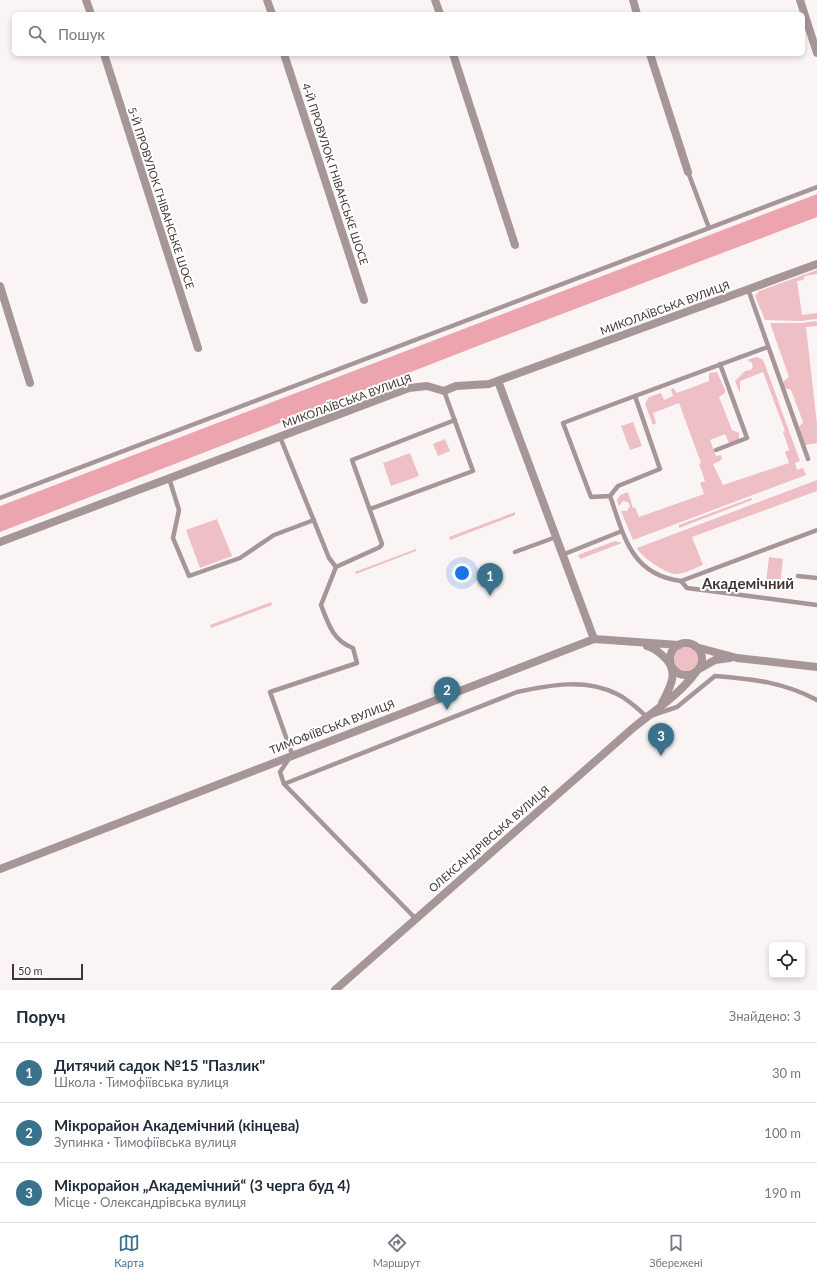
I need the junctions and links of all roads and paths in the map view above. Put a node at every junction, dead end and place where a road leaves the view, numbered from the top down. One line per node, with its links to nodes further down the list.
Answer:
1 (86, 0): 6 (street)
2 (267, 0): 7 (street)
3 (435, 0): 8 (street)
4 (633, 0): 9 (street)
5 (800, 0): 10 (street)
6 (90, 12)
7 (271, 12)
8 (439, 12)
9 (636, 12)
10 (804, 12)
11 (805, 15): 12 (street)
12 (817, 52)
13 (105, 56): 26 (street, 5-Й ПРОВУЛОК ГНІВАНСЬКЕ ШОСЕ)
14 (285, 56): 24 (street, 4-Й ПРОВУЛОК ГНІВАНСЬКЕ ШОСЕ)
15 (454, 56): 20 (street)
16 (651, 56): 17 (street)
17 (688, 172): 19 (lane)
18 (817, 187): 19 (lane)
19 (709, 228): 38 (lane)
20 (515, 245)
21 (817, 264): 23 (street, МИКОЛАЇВСЬКА ВУЛИЦЯ)
22 (0, 286): 29 (street)
23 (748, 289): 25 (lane); 28 (street, МИКОЛАЇВСЬКА ВУЛИЦЯ)
24 (364, 300)
25 (768, 347): 27 (lane); 35 (lane)
26 (198, 348)
27 (720, 364): 31 (lane); 34 (lane)
28 (498, 381): 30 (street, МИКОЛАЇВСЬКА ВУЛИЦЯ); 43 (street)
29 (30, 383)
30 (444, 391): 32 (lane); 33 (street, МИКОЛАЇВСЬКА ВУЛИЦЯ)
31 (635, 396): 37 (lane); 37 (lane)
32 (455, 420): 39 (lane); 39 (lane)
33 (280, 437): 36 (street, МИКОЛАЇВСЬКА ВУЛИЦЯ); 40 (lane)
34 (716, 450)
35 (808, 459)
36 (169, 478): 40 (lane); 44 (street, МИКОЛАЇВСЬКА ВУЛИЦЯ)
37 (610, 496): 42 (lane)
38 (0, 498)
39 (370, 509): 47 (lane)
40 (314, 520): 47 (lane)
41 (817, 530): 50 (lane)
42 (622, 531): 46 (lane); 50 (lane)
43 (556, 537): 45 (lane); 46 (street)
44 (0, 542)
45 (515, 552)
46 (562, 555): 52 (street)
47 (336, 567): 63 (lane)
48 (798, 576): 49 (lane)
49 (817, 578)
50 (681, 581): 51 (lane)
51 (817, 605)
52 (594, 639): 53 (street, ТИМОФІЇВСЬКА ВУЛИЦЯ); 63 (street, ТИМОФІЇВСЬКА ВУЛИЦЯ)
53 (632, 643): 54 (street, ТИМОФІЇВСЬКА ВУЛИЦЯ); 57 (street)
54 (679, 646): 55 (street); 57 (street)
55 (696, 647): 56 (street); 59 (street)
56 (737, 658): 58 (street); 59 (street)
57 (672, 666): 59 (street); 61 (street)
58 (817, 667)
59 (697, 670): 61 (street, ОЛЕКСАНДРІВСЬКА ВУЛИЦЯ)
60 (817, 700): 62 (lane)
61 (660, 707): 62 (street, ОЛЕКСАНДРІВСЬКА ВУЛИЦЯ)
62 (647, 717): 64 (lane); 66 (street, ОЛЕКСАНДРІВСЬКА ВУЛИЦЯ)
63 (292, 754): 64 (lane); 65 (street, ТИМОФІЇВСЬКА ВУЛИЦЯ)
64 (284, 784): 66 (lane)
65 (0, 869)
66 (415, 918): 67 (street, ОЛЕКСАНДРІВСЬКА ВУЛИЦЯ)
67 (335, 990)

